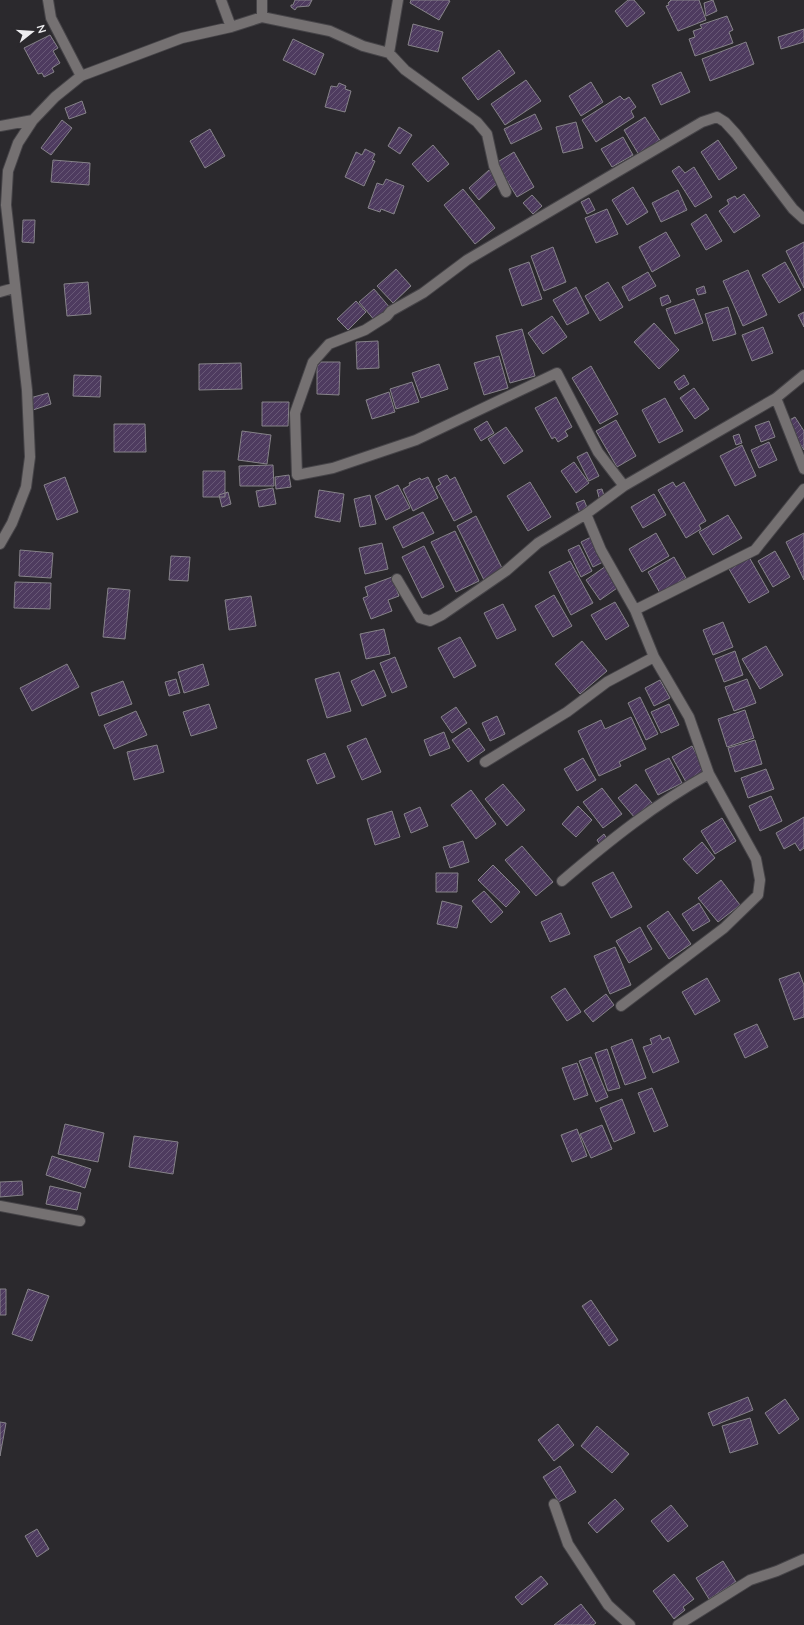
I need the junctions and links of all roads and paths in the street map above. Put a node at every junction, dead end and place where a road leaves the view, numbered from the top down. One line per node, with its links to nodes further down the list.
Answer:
1 (48, 0): 8 (street)
2 (221, 0): 6 (street)
3 (262, 0): 5 (street)
4 (398, 0): 7 (street)
5 (262, 17): 6 (street); 7 (street)
6 (231, 27): 8 (street)
7 (389, 53): 11 (street)
8 (81, 76): 9 (street)
9 (33, 120): 10 (street); 13 (street)
10 (0, 126)
11 (506, 192)
12 (804, 219): 18 (street)
13 (14, 288): 14 (street); 21 (street)
14 (0, 292)
15 (804, 375): 16 (street)
16 (776, 398): 17 (street); 18 (street)
17 (804, 469)
18 (624, 486): 20 (street)
19 (804, 489): 23 (street)
20 (586, 514): 22 (street); 23 (street)
21 (0, 544)
22 (397, 579)
23 (635, 610): 24 (street)
24 (654, 657): 25 (street); 26 (street)
25 (485, 762)
26 (709, 774): 27 (street); 28 (street)
27 (562, 881)
28 (621, 1006)
29 (0, 1206): 30 (street)
30 (80, 1221)
31 (554, 1504): 33 (street)
32 (804, 1559): 34 (street)
33 (630, 1625)
34 (678, 1625)

